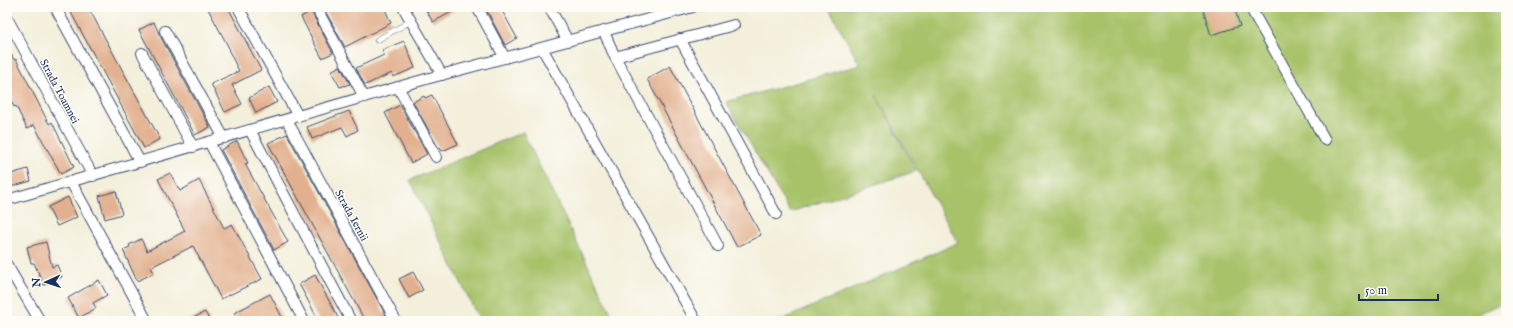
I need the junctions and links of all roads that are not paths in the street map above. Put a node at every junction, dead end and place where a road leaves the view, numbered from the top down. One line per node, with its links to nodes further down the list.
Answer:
1 (55, 7): 32 (street)
2 (238, 7): 24 (street)
3 (316, 7): 23 (street)
4 (403, 7): 10 (street)
5 (477, 7): 20 (street)
6 (549, 7): 16 (street)
7 (693, 7): 13 (street)
8 (1250, 7): 28 (street)
9 (7, 18): 33 (street, Strada Toamnei)
10 (411, 21): 14 (lane); 21 (street)
11 (734, 25): 15 (street)
12 (165, 31): 27 (street)
13 (604, 32): 16 (street); 19 (street)
14 (377, 40)
15 (680, 40): 19 (street); 36 (street)
16 (568, 41): 17 (street)
17 (542, 48): 20 (street); 44 (street)
18 (142, 53): 30 (street)
19 (615, 57): 37 (street)
20 (505, 58): 21 (street)
21 (442, 75): 22 (street)
22 (398, 87): 23 (street); 31 (street)
23 (364, 97): 24 (street)
24 (298, 116): 25 (street)
25 (287, 120): 26 (street); 43 (street, Strada Iernii)
26 (250, 130): 27 (street); 42 (street)
27 (224, 138): 29 (street)
28 (1324, 140)
29 (209, 142): 30 (street); 41 (street)
30 (193, 147): 32 (street)
31 (436, 157)
32 (140, 162): 33 (street)
33 (93, 176): 34 (street)
34 (72, 182): 35 (street); 40 (street)
35 (7, 200)
36 (776, 214)
37 (718, 246)
38 (7, 265): 39 (street)
39 (40, 321)
40 (146, 321)
41 (304, 321)
42 (351, 321)
43 (396, 321)
44 (696, 321)

